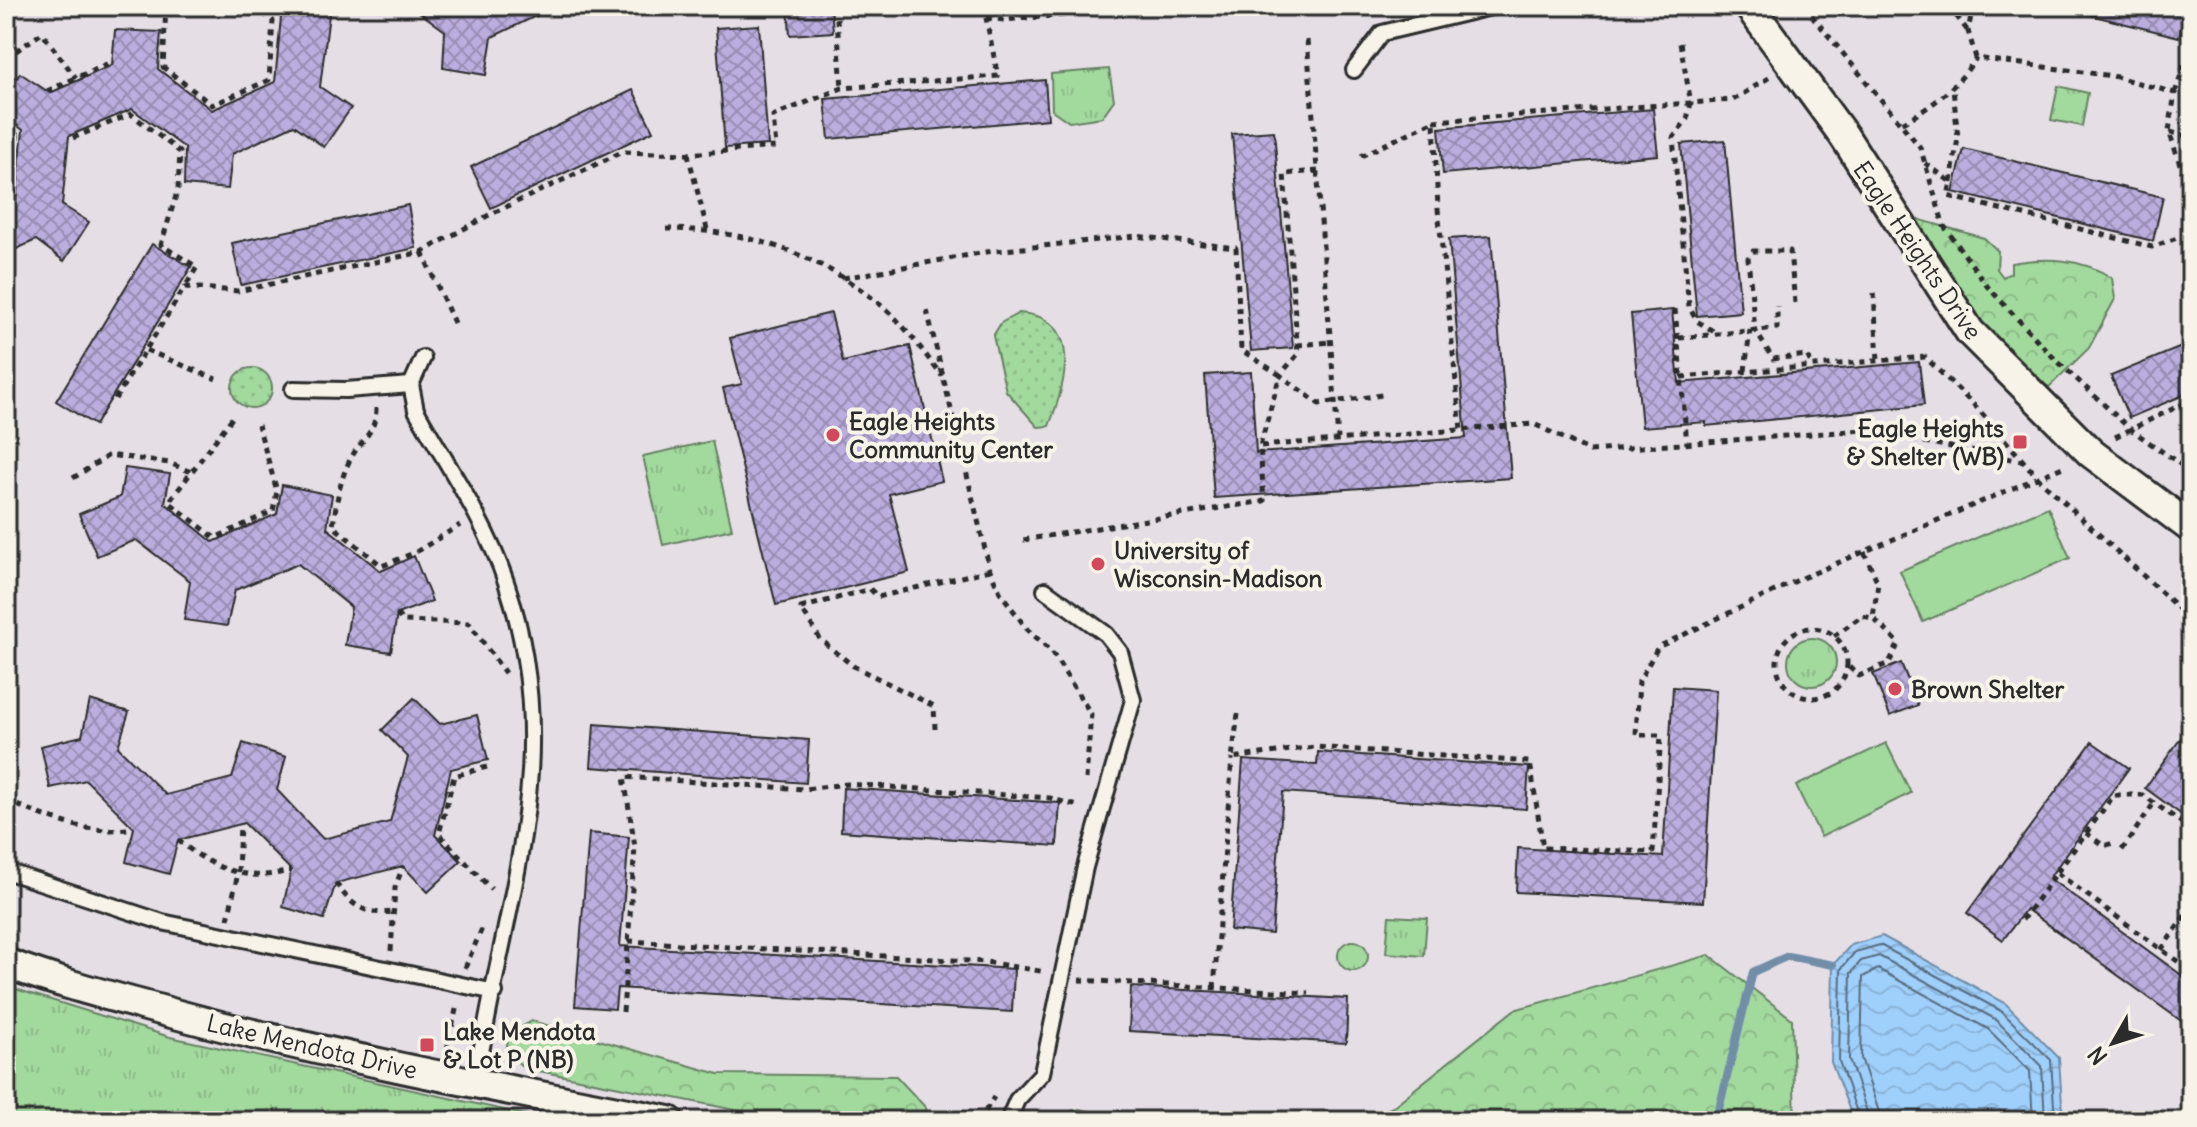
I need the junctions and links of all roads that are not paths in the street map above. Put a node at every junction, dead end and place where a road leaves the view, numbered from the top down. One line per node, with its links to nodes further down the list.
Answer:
1 (1495, 6): 3 (lane)
2 (1749, 6): 7 (street, Eagle Heights Drive)
3 (1354, 70)
4 (423, 358): 5 (lane)
5 (411, 385): 6 (lane); 11 (lane)
6 (293, 389)
7 (2191, 528)
8 (1045, 590): 14 (lane)
9 (6, 871): 11 (lane)
10 (6, 963): 12 (street, Lake Mendota Drive)
11 (495, 992): 12 (lane)
12 (476, 1084): 13 (street, Lake Mendota Drive)
13 (669, 1121)
14 (1008, 1121)

